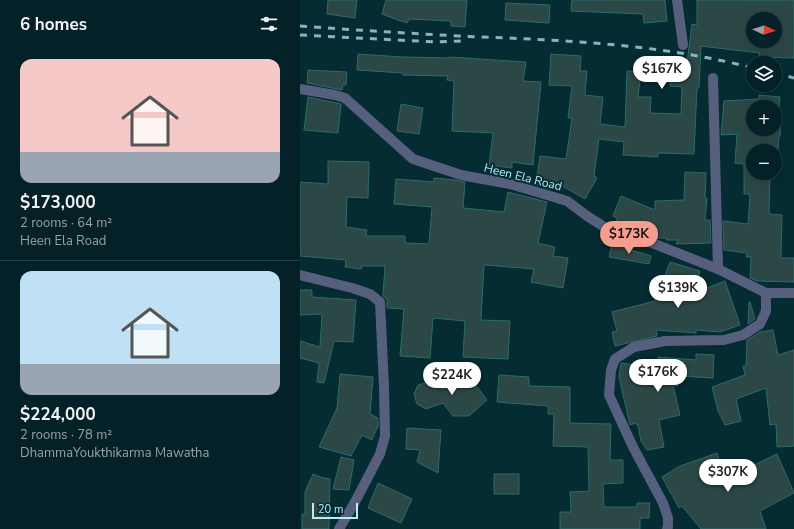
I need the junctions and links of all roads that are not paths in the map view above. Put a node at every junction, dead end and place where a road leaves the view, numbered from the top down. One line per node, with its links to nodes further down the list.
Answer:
1 (678, 0): 2 (street)
2 (684, 45)
3 (713, 78): 5 (street)
4 (300, 89): 5 (street, Heen Ela Road)
5 (718, 269): 7 (street, Heen Ela Road)
6 (300, 274): 9 (street)
7 (766, 293): 8 (street, Heen Ela Road); 10 (street)
8 (794, 293)
9 (339, 529)
10 (667, 529)

